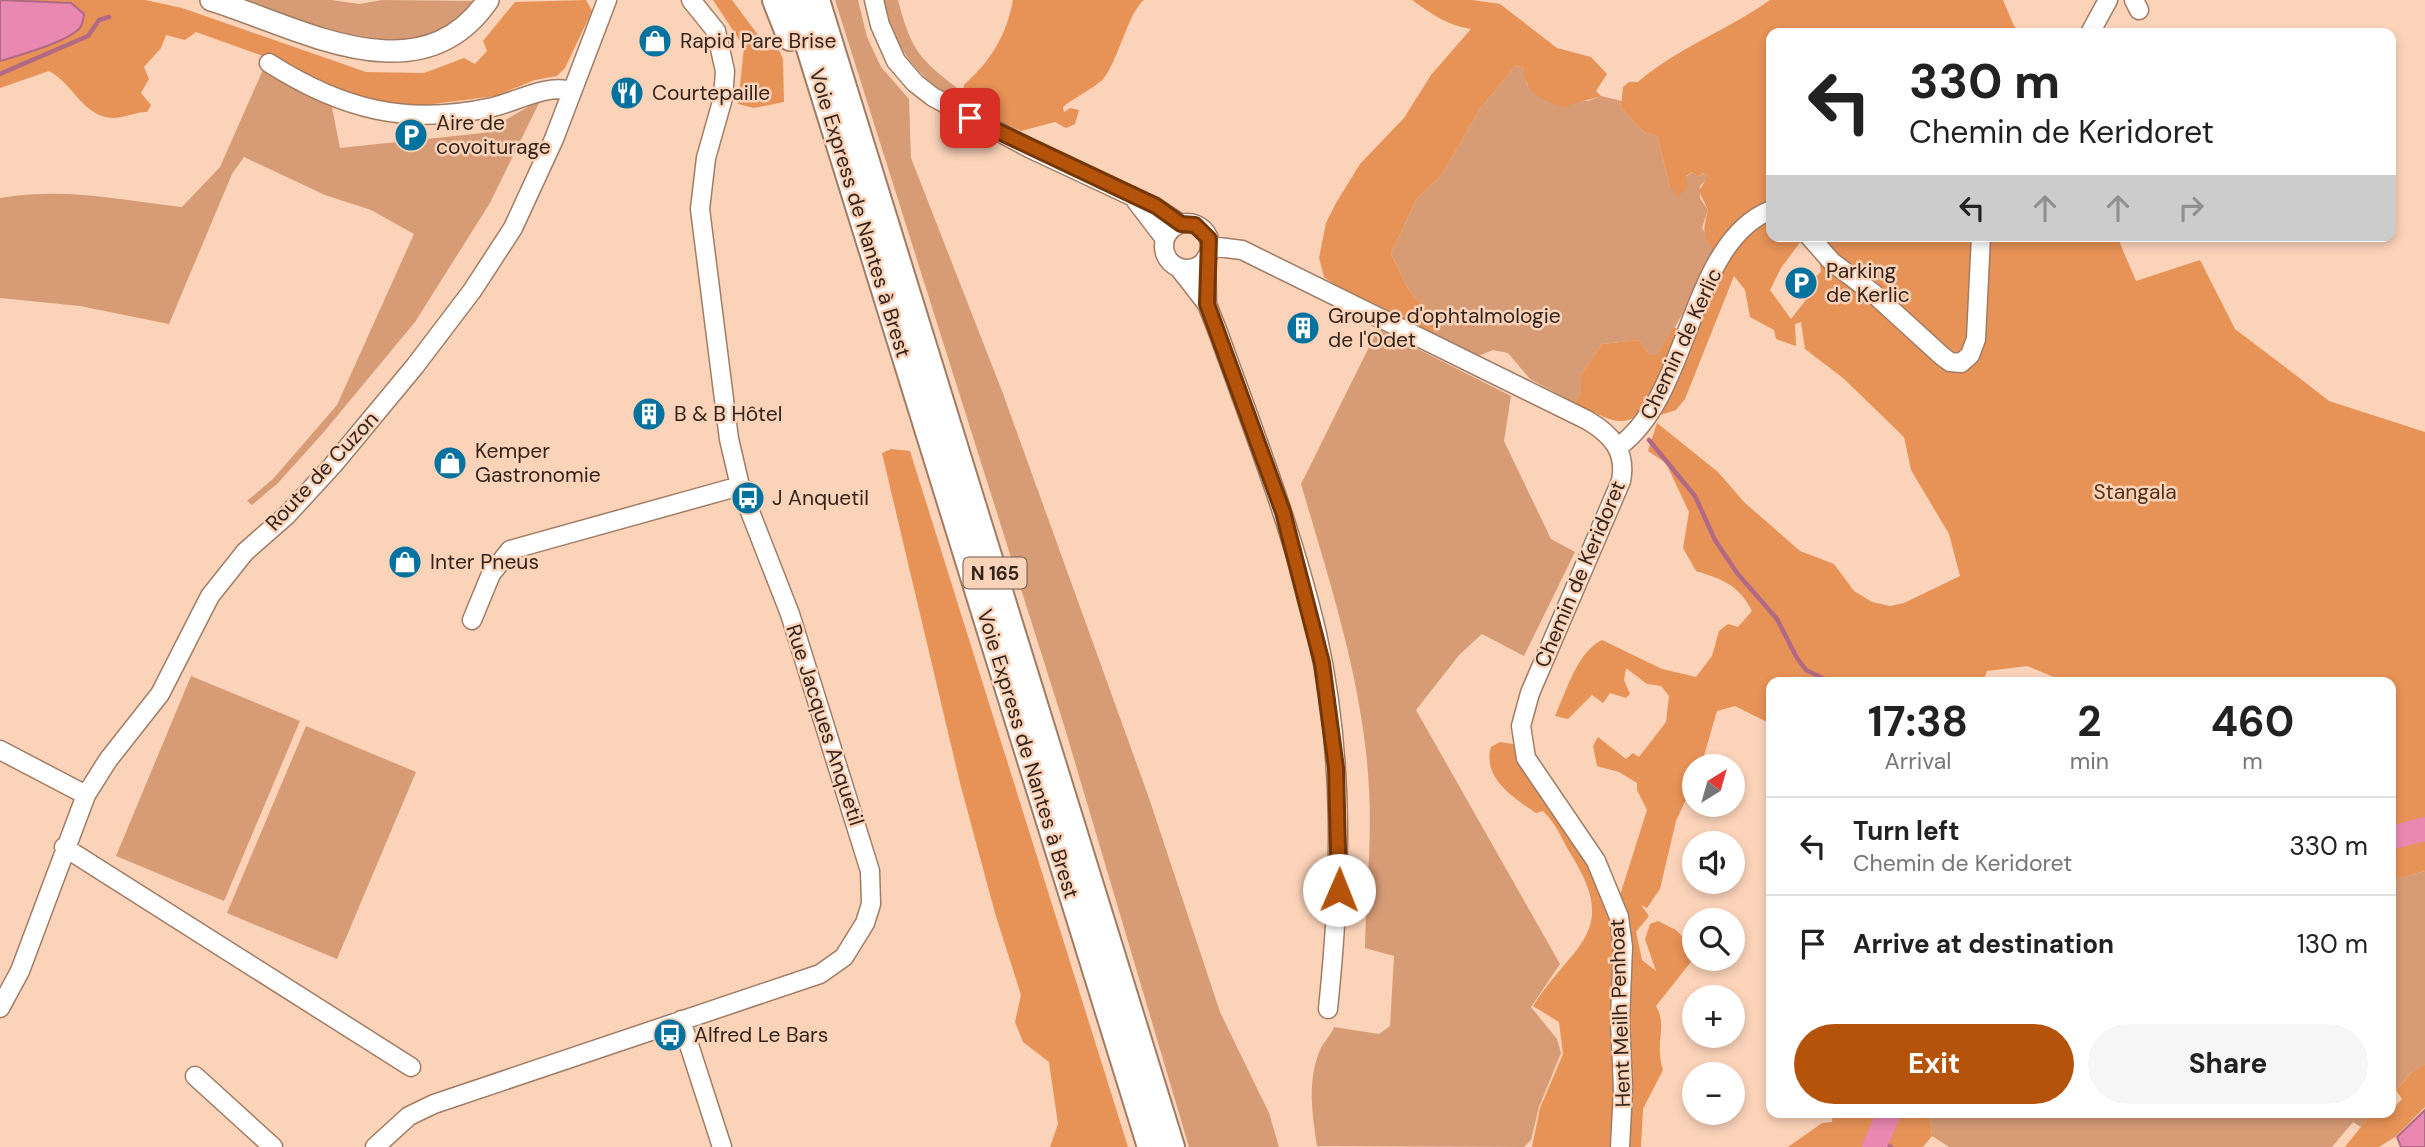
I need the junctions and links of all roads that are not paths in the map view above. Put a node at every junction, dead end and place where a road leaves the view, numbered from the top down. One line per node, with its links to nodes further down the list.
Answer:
1 (211, 0): 2 (main road)
2 (488, 0)
3 (607, 0): 12 (street, Route de Cuzon)
4 (691, 0): 24 (street, Rue Jacques Anquetil)
5 (775, 0): 15 (highway)
6 (794, 0): 15 (highway, Voie Express de Nantes à Brest / N 165)
7 (817, 0): 39 (highway, Voie Express de Nantes à Brest / N 165)
8 (874, 0): 13 (street)
9 (2108, 0): 10 (street)
10 (2093, 28)
11 (269, 63): 12 (street)
12 (571, 91): 27 (street, Route de Cuzon)
13 (1134, 199): 16 (street); 17 (street)
14 (1766, 213): 23 (street, Chemin de Kerlic)
15 (862, 219): 38 (highway, Voie Express de Nantes à Brest / N 165)
16 (1181, 224): 17 (street); 20 (street)
17 (1165, 239): 21 (street)
18 (1814, 242): 19 (street)
19 (1981, 242)
20 (1208, 252): 21 (street); 22 (street); 23 (street)
21 (1179, 268): 22 (street)
22 (1207, 304): 31 (street)
23 (1618, 447): 28 (street, Chemin de Keridoret)
24 (740, 486): 25 (street); 32 (street, Rue Jacques Anquetil)
25 (472, 620)
26 (0, 750): 27 (street)
27 (86, 795): 29 (street, Route de Cuzon)
28 (1562, 809): 40 (street, Hent Meilh Penhoat)
29 (64, 847): 30 (street, Route de Cuzon); 33 (street)
30 (0, 1008)
31 (1328, 1009)
32 (681, 1020): 36 (street, Rue Jacques Anquetil); 37 (street)
33 (411, 1067)
34 (195, 1076): 35 (street)
35 (273, 1147)
36 (375, 1147)
37 (722, 1147)
38 (1150, 1147)
39 (1172, 1147)
40 (1620, 1147)

